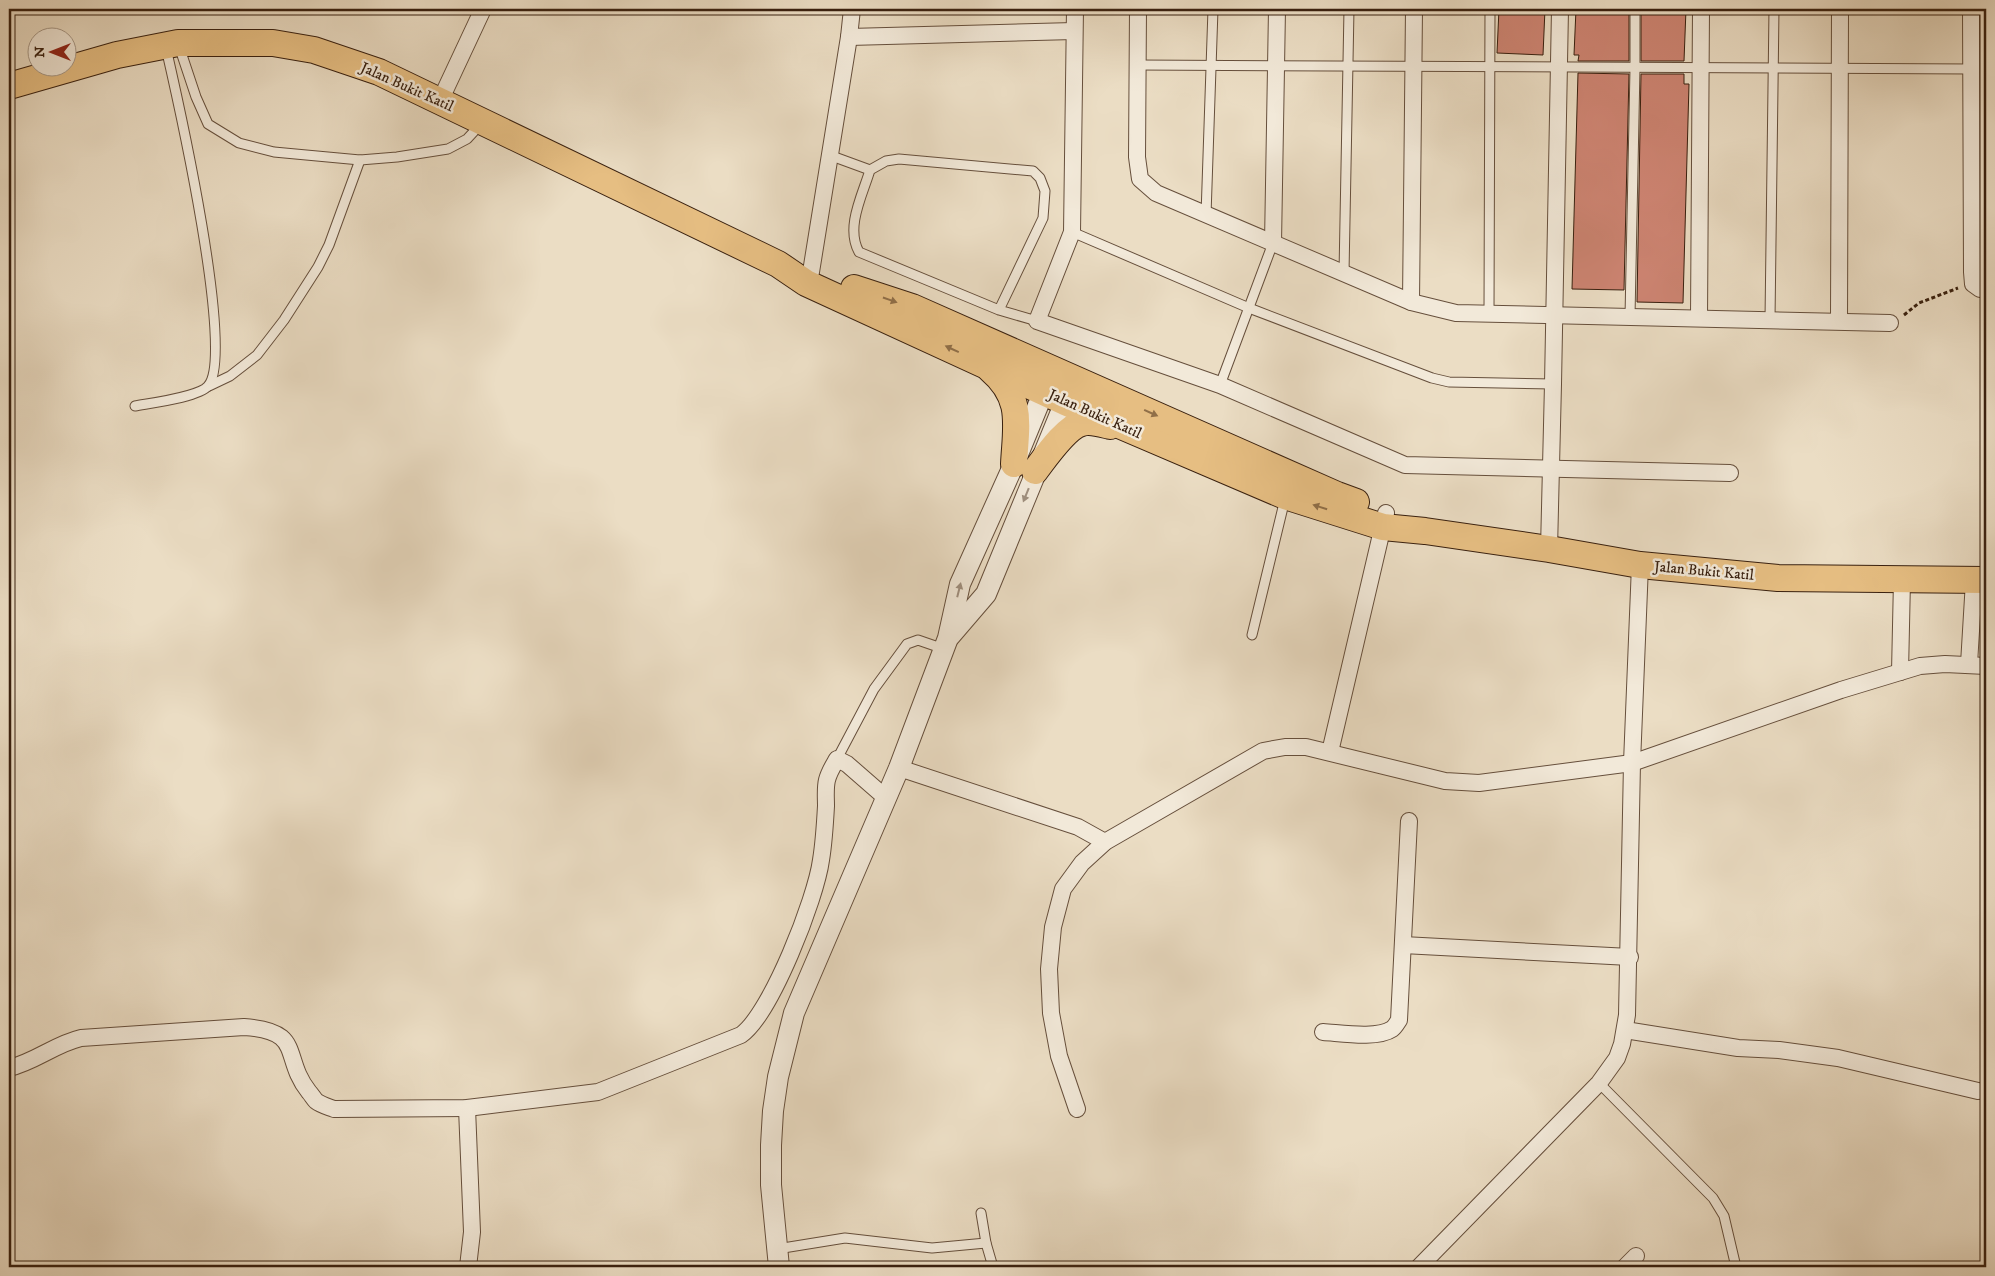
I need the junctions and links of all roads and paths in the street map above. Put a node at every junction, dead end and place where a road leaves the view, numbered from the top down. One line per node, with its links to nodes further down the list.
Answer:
1 (483, 9): 32 (street)
2 (852, 9): 17 (street)
3 (1075, 9): 16 (street)
4 (1138, 9): 19 (street)
5 (1213, 9): 20 (lane)
6 (1277, 9): 21 (street)
7 (1349, 9): 22 (lane)
8 (1414, 9): 23 (street)
9 (1490, 9): 24 (lane)
10 (1560, 9): 25 (street)
11 (1635, 9): 26 (lane)
12 (1701, 9): 27 (street)
13 (1774, 9): 28 (lane)
14 (1840, 9): 29 (street)
15 (1971, 9): 30 (street)
16 (1074, 31): 17 (street); 38 (street)
17 (849, 37): 34 (street)
18 (172, 44): 31 (main road, Jalan Bukit Katil); 32 (main road, Jalan Bukit Katil); 35 (lane); 58 (lane)
19 (1138, 65): 20 (lane); 37 (street)
20 (1212, 65): 21 (lane); 37 (lane)
21 (1276, 66): 22 (lane); 39 (street)
22 (1348, 66): 23 (lane); 40 (lane)
23 (1414, 66): 24 (lane); 43 (street)
24 (1490, 67): 25 (lane); 46 (lane)
25 (1559, 67): 26 (lane); 47 (street)
26 (1635, 68): 27 (lane); 48 (lane)
27 (1700, 68): 28 (lane); 49 (street)
28 (1774, 68): 29 (lane); 50 (lane)
29 (1840, 69): 30 (lane); 52 (street)
30 (1971, 69): 42 (street)
31 (9, 86)
32 (440, 101): 33 (main road, Jalan Bukit Katil)
33 (483, 122): 35 (lane); 41 (main road, Jalan Bukit Katil)
34 (829, 155): 36 (lane); 41 (street)
35 (360, 160): 58 (lane)
36 (870, 170): 45 (lane); 45 (lane)
37 (1206, 214): 39 (street)
38 (1072, 232): 44 (lane); 51 (street)
39 (1273, 243): 40 (street); 44 (lane)
40 (1344, 273): 43 (street)
41 (809, 277): 54 (main road, Jalan Bukit Katil, one-way to 54); 55 (main road, Jalan Bukit Katil, one-way to 41)
42 (1980, 286): 53 (path)
43 (1411, 302): 46 (street)
44 (1248, 308): 56 (lane); 57 (lane)
45 (999, 310): 51 (lane)
46 (1489, 313): 47 (street)
47 (1554, 315): 48 (street); 56 (street)
48 (1630, 317): 49 (street)
49 (1698, 318): 50 (street)
50 (1770, 320): 52 (street)
51 (1037, 321): 57 (street)
52 (1839, 321): 53 (street)
53 (1890, 323)
54 (1018, 354): 59 (main road, Jalan Bukit Katil); 60 (main road)
55 (984, 364): 60 (main road, Jalan Bukit Katil); 63 (main road)
56 (1553, 384): 64 (street)
57 (1220, 385): 64 (street)
58 (209, 386): 61 (lane)
59 (1106, 393): 60 (main road); 67 (main road, Jalan Bukit Katil, one-way to 67)
60 (1056, 394): 62 (main road, Jalan Bukit Katil); 63 (street)
61 (136, 406)
62 (1153, 440): 63 (main road); 66 (main road, Jalan Bukit Katil)
63 (1025, 468): 73 (street, one-way to 63); 73 (street, one-way to 73)
64 (1550, 468): 65 (street); 68 (street)
65 (1730, 473)
66 (1285, 496): 67 (main road, Jalan Bukit Katil, one-way to 66); 72 (lane)
67 (1385, 520): 68 (main road, Jalan Bukit Katil); 77 (street)
68 (1549, 549): 69 (main road, Jalan Bukit Katil)
69 (1640, 565): 70 (main road, Jalan Bukit Katil); 79 (street)
70 (1902, 580): 71 (main road, Jalan Bukit Katil); 76 (street)
71 (1980, 580): 74 (street)
72 (1252, 635)
73 (946, 644): 78 (lane); 80 (street)
74 (1969, 664): 75 (street); 76 (street)
75 (1986, 666)
76 (1900, 672): 79 (street)
77 (1330, 752): 79 (street); 83 (street)
78 (837, 759): 81 (street); 91 (street)
79 (1632, 762): 85 (street)
80 (898, 768): 81 (street); 83 (street)
81 (886, 798): 95 (street)
82 (1409, 821): 84 (street)
83 (1105, 842): 92 (street)
84 (1403, 945): 85 (street); 87 (street)
85 (1630, 957): 86 (street)
86 (1625, 1030): 89 (street); 90 (street)
87 (1324, 1032)
88 (9, 1068): 91 (street)
89 (1599, 1082): 98 (street); 99 (lane)
90 (1978, 1091)
91 (467, 1108): 96 (street)
92 (1077, 1109)
93 (981, 1213): 94 (lane)
94 (986, 1244): 95 (lane); 97 (lane)
95 (778, 1258)
96 (468, 1267)
97 (993, 1267)
98 (1419, 1267)
99 (1736, 1267)

